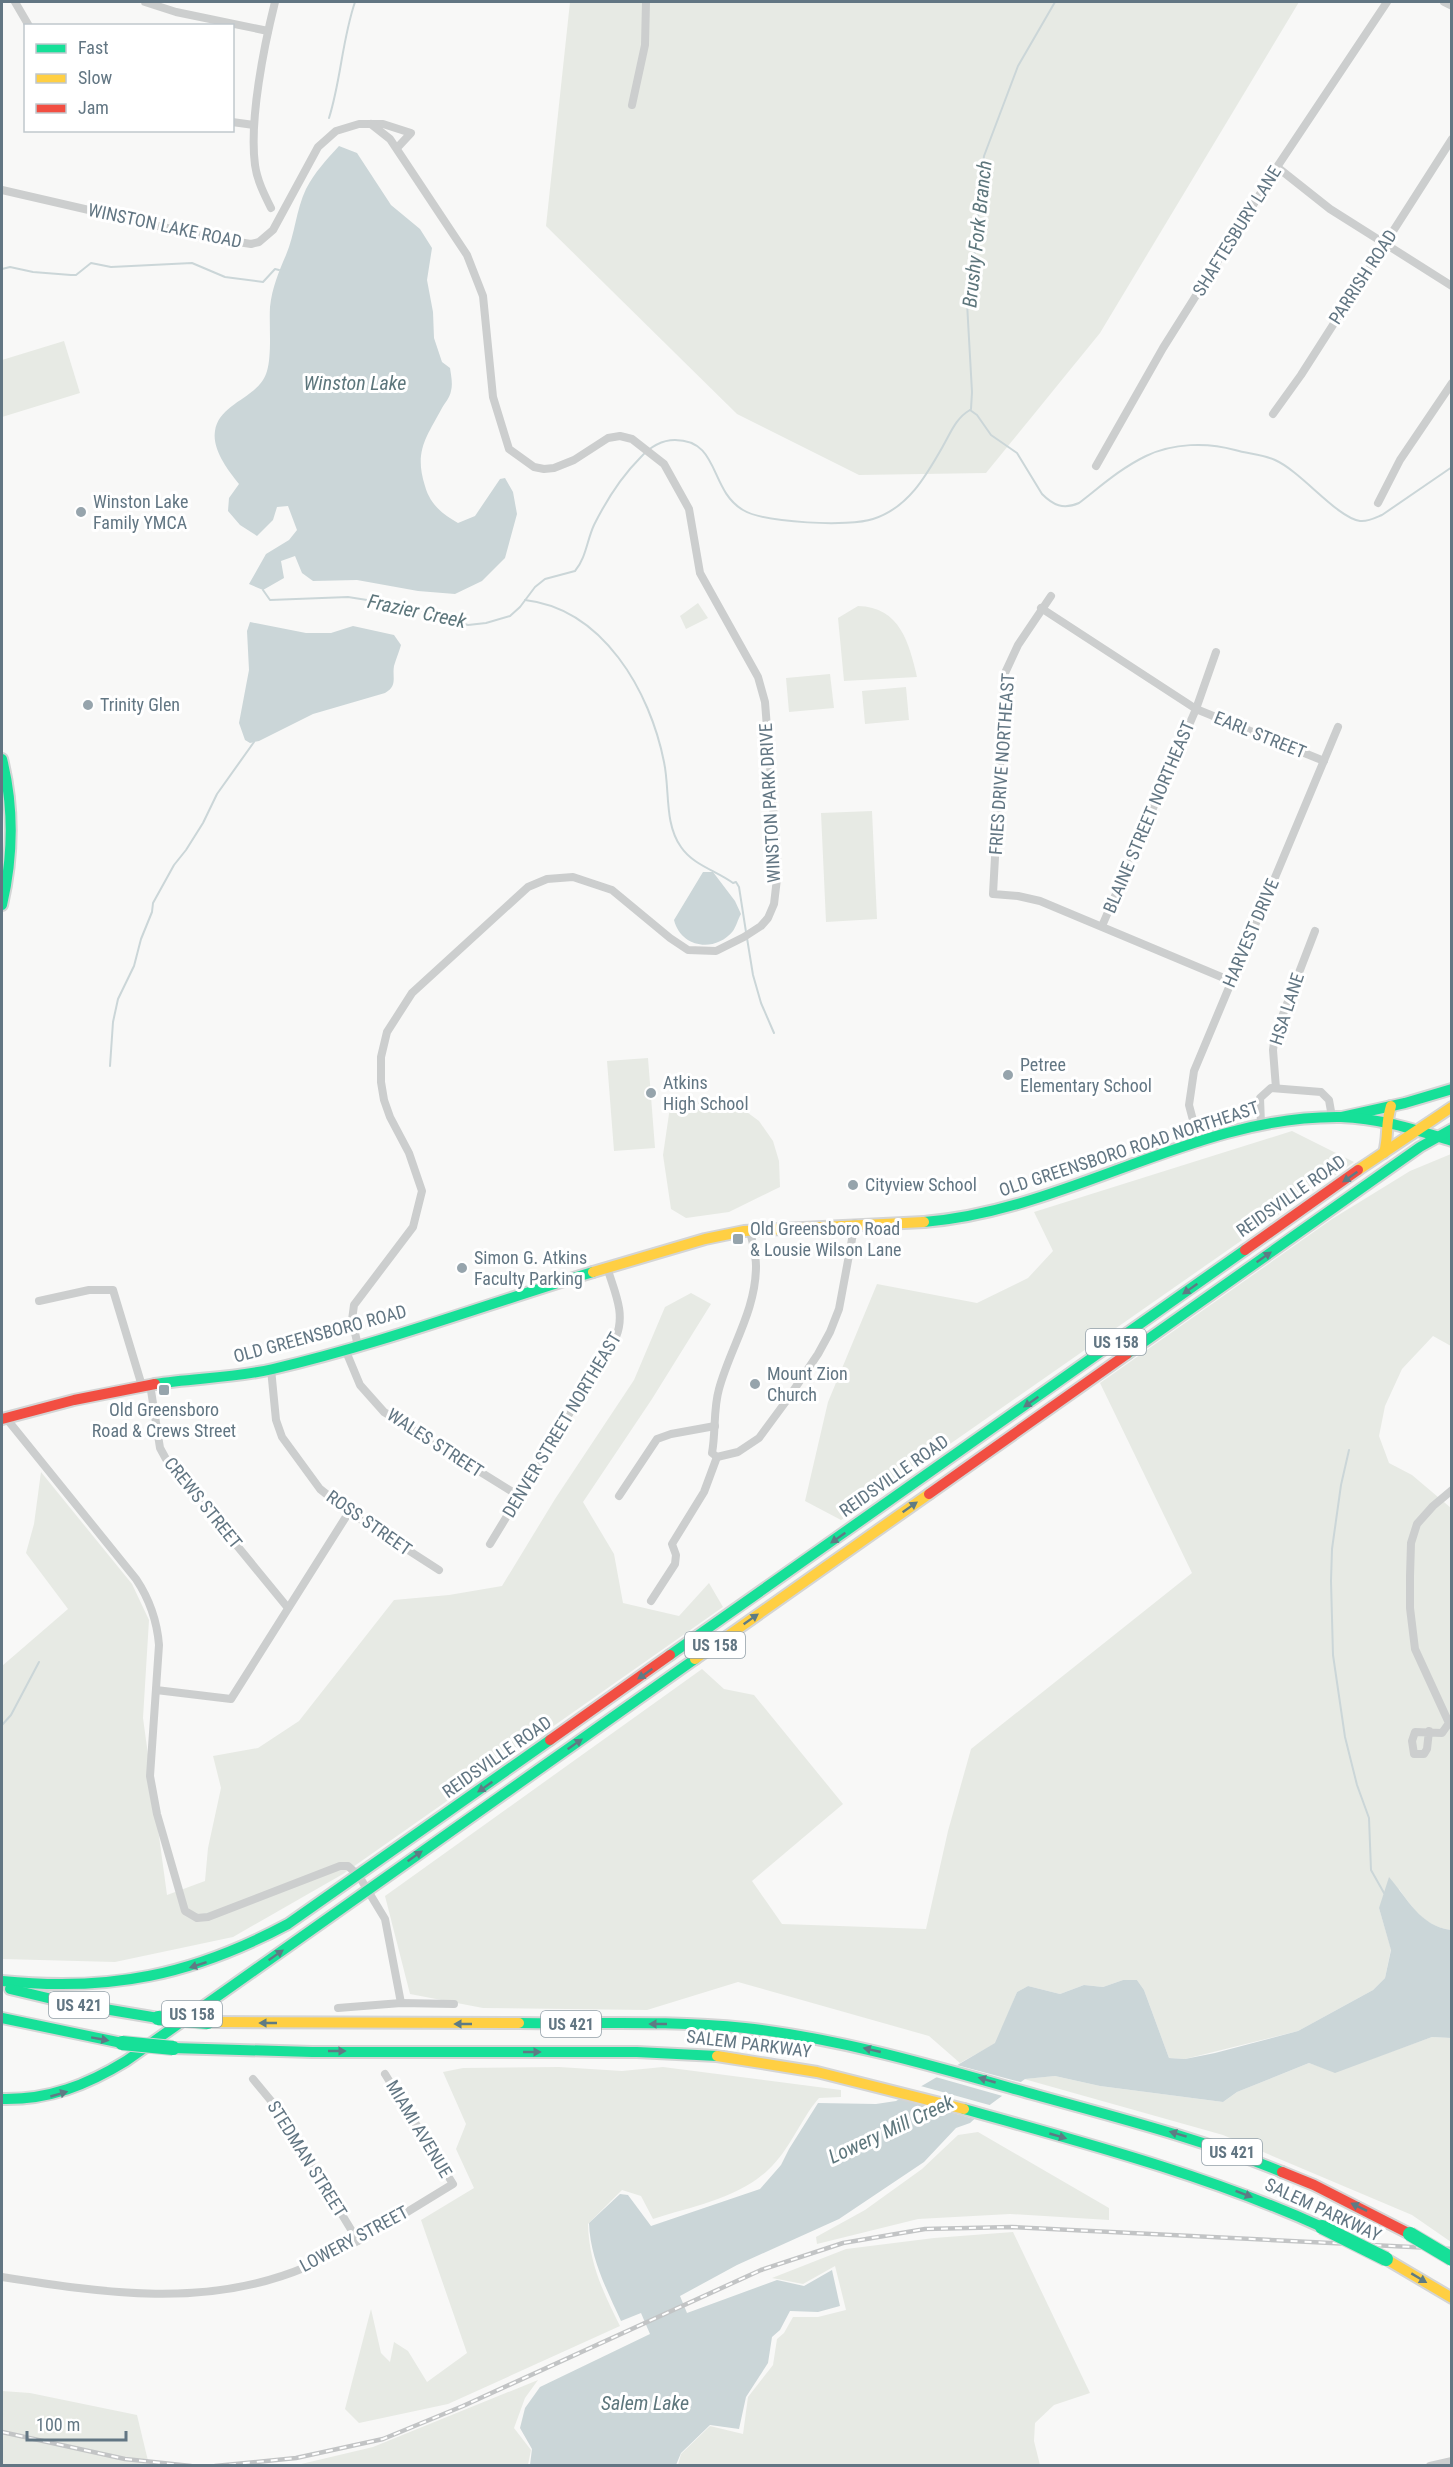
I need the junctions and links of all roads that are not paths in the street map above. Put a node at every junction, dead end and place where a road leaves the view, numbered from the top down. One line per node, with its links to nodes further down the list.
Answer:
1 (15, 2): 8 (street)
2 (145, 2): 9 (street)
3 (275, 2): 9 (street)
4 (646, 2): 10 (street)
5 (1387, 2): 16 (street, SHAFTESBURY LANE)
6 (1444, 2): 7 (street)
7 (1452, 6)
8 (28, 24)
9 (268, 31): 13 (street)
10 (632, 105)
11 (234, 122): 13 (street)
12 (371, 124): 15 (street, WINSTON PARK DRIVE); 15 (street, WINSTON LAKE ROAD); 17 (street, WINSTON LAKE ROAD)
13 (254, 125): 18 (street)
14 (1452, 139): 19 (street, PARRISH ROAD)
15 (397, 148): 52 (street, WINSTON PARK DRIVE)
16 (1277, 168): 19 (street); 23 (street, SHAFTESBURY LANE)
17 (2, 190)
18 (271, 208)
19 (1386, 243): 20 (street); 22 (street, PARRISH ROAD)
20 (1452, 286)
21 (1452, 383): 24 (street)
22 (1273, 414)
23 (1096, 466)
24 (1378, 502)
25 (1051, 596): 26 (street, FRIES DRIVE NORTHEAST)
26 (1041, 608): 28 (street, EARL STREET); 33 (street, FRIES DRIVE NORTHEAST)
27 (1216, 652): 28 (street, BLAINE STREET NORTHEAST)
28 (1196, 709): 31 (street, EARL STREET); 33 (street, BLAINE STREET NORTHEAST)
29 (1338, 727): 31 (street, HARVEST DRIVE)
30 (2, 759): 32 (main road)
31 (1324, 761): 35 (street, HARVEST DRIVE)
32 (2, 905)
33 (1102, 926): 35 (street)
34 (1314, 931): 36 (street, HSA LANE)
35 (1232, 981): 46 (street, HARVEST DRIVE)
36 (1276, 1088): 40 (street); 41 (street)
37 (1452, 1089): 38 (main road)
38 (1391, 1106): 40 (main road); 42 (main road)
39 (1452, 1107): 44 (main road, REIDSVILLE ROAD / US 158)
40 (1337, 1117): 41 (main road, OLD GREENSBORO ROAD NORTHEAST); 42 (main road, OLD GREENSBORO ROAD NORTHEAST)
41 (1261, 1124): 46 (main road, OLD GREENSBORO ROAD NORTHEAST)
42 (1385, 1124): 44 (main road, OLD GREENSBORO ROAD NORTHEAST); 47 (main road)
43 (1452, 1129): 45 (main road, REIDSVILLE ROAD / US 158)
44 (1415, 1131): 45 (main road); 47 (main road, REIDSVILLE ROAD / US 158)
45 (1445, 1139): 69 (main road, REIDSVILLE ROAD / US 158, one-way to 45)
46 (1199, 1143): 48 (main road, OLD GREENSBORO ROAD NORTHEAST)
47 (1384, 1153): 68 (main road, REIDSVILLE ROAD / US 158, one-way to 68)
48 (855, 1223): 49 (main road, OLD GREENSBORO ROAD NORTHEAST); 57 (street)
49 (750, 1230): 50 (main road, OLD GREENSBORO ROAD NORTHEAST); 56 (street)
50 (607, 1267): 52 (main road, OLD GREENSBORO ROAD); 59 (street, DENVER STREET NORTHEAST)
51 (39, 1301): 54 (street, CREWS STREET)
52 (352, 1347): 53 (main road, OLD GREENSBORO ROAD); 59 (street, WALES STREET)
53 (271, 1369): 54 (main road, OLD GREENSBORO ROAD); 61 (street, ROSS STREET)
54 (146, 1385): 55 (main road, OLD GREENSBORO ROAD); 65 (street, CREWS STREET)
55 (4, 1418): 66 (street)
56 (715, 1426): 57 (street); 60 (street)
57 (717, 1457): 64 (street)
58 (1452, 1490): 67 (street)
59 (519, 1496): 62 (street, DENVER STREET NORTHEAST)
60 (619, 1496)
61 (349, 1512): 63 (street, ROSS STREET); 65 (street)
62 (490, 1544)
63 (439, 1570)
64 (651, 1602)
65 (288, 1608): 66 (street)
66 (156, 1690): 68 (street)
67 (1429, 1731)
68 (359, 1876): 69 (street); 70 (main road, US 158, one-way to 70)
69 (368, 1890): 72 (street); 78 (main road, US 158, one-way to 69)
70 (2, 1981)
71 (2, 1986): 81 (main road, SALEM PARKWAY / US 421, one-way to 71, bridge)
72 (401, 2003): 73 (street); 74 (street)
73 (454, 2004)
74 (338, 2008)
75 (2, 2018): 83 (main road, SALEM PARKWAY / US 421, one-way to 83, bridge)
76 (386, 2074): 79 (street, MIAMI AVENUE)
77 (253, 2079): 80 (street, STEDMAN STREET)
78 (2, 2099)
79 (453, 2184): 80 (street, LOWERY STREET)
80 (358, 2241): 82 (street, LOWERY STREET)
81 (1452, 2259)
82 (2, 2277)
83 (1452, 2298)
84 (1452, 2461): 85 (street)
85 (1430, 2466)

